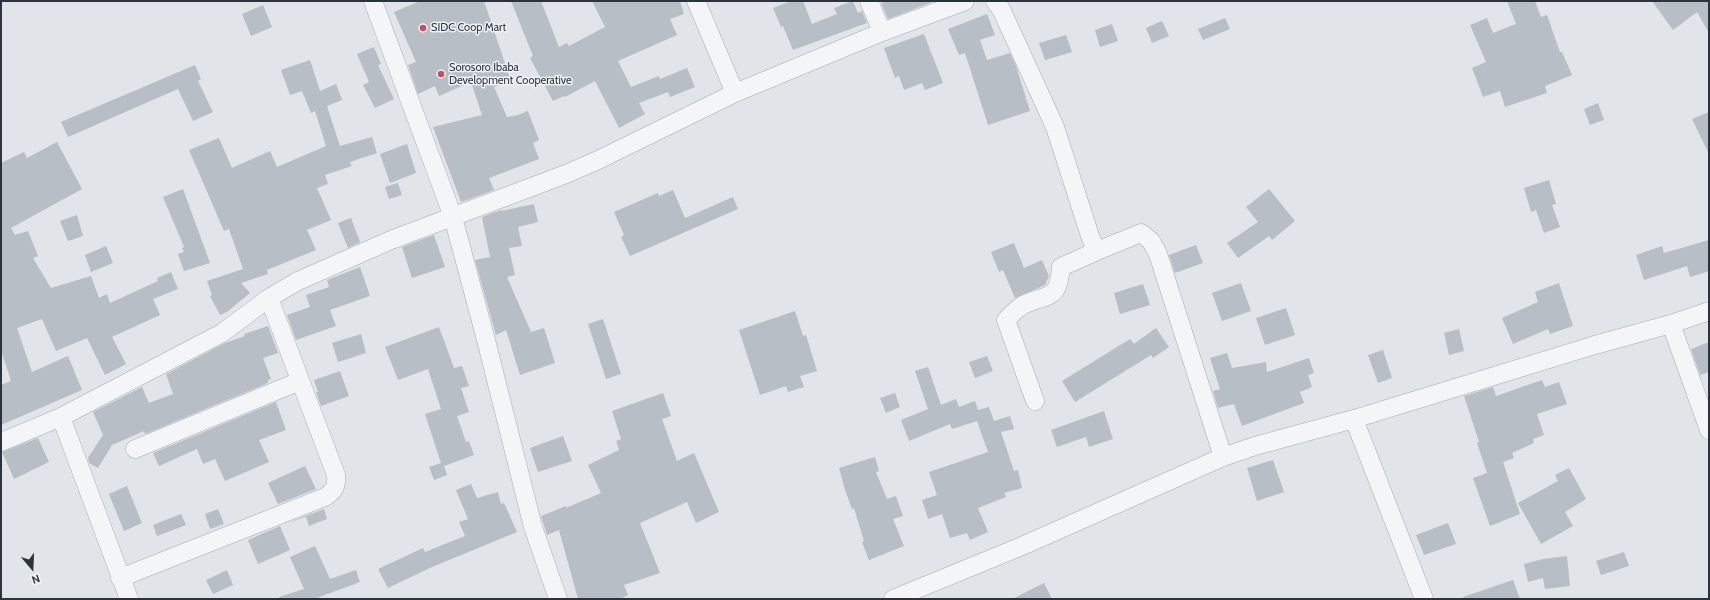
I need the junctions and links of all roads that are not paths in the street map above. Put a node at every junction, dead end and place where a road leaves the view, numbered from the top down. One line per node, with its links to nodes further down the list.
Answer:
1 (373, 1): 8 (street)
2 (696, 1): 7 (street)
3 (869, 1): 6 (street)
4 (964, 1): 6 (street)
5 (995, 1): 9 (street)
6 (882, 32): 7 (street)
7 (735, 93): 8 (street)
8 (453, 217): 10 (street); 23 (street)
9 (1097, 251): 14 (street); 20 (street)
10 (269, 298): 13 (street); 15 (street)
11 (1709, 311): 12 (street)
12 (1671, 324): 16 (street); 17 (street)
13 (300, 381): 19 (street); 21 (street)
14 (1035, 401)
15 (61, 417): 18 (street); 21 (street)
16 (1354, 419): 20 (street); 25 (street)
17 (1709, 430)
18 (1, 442)
19 (135, 449)
20 (1223, 457): 24 (street)
21 (120, 578): 22 (street)
22 (129, 599)
23 (558, 599)
24 (893, 599)
25 (1424, 599)

